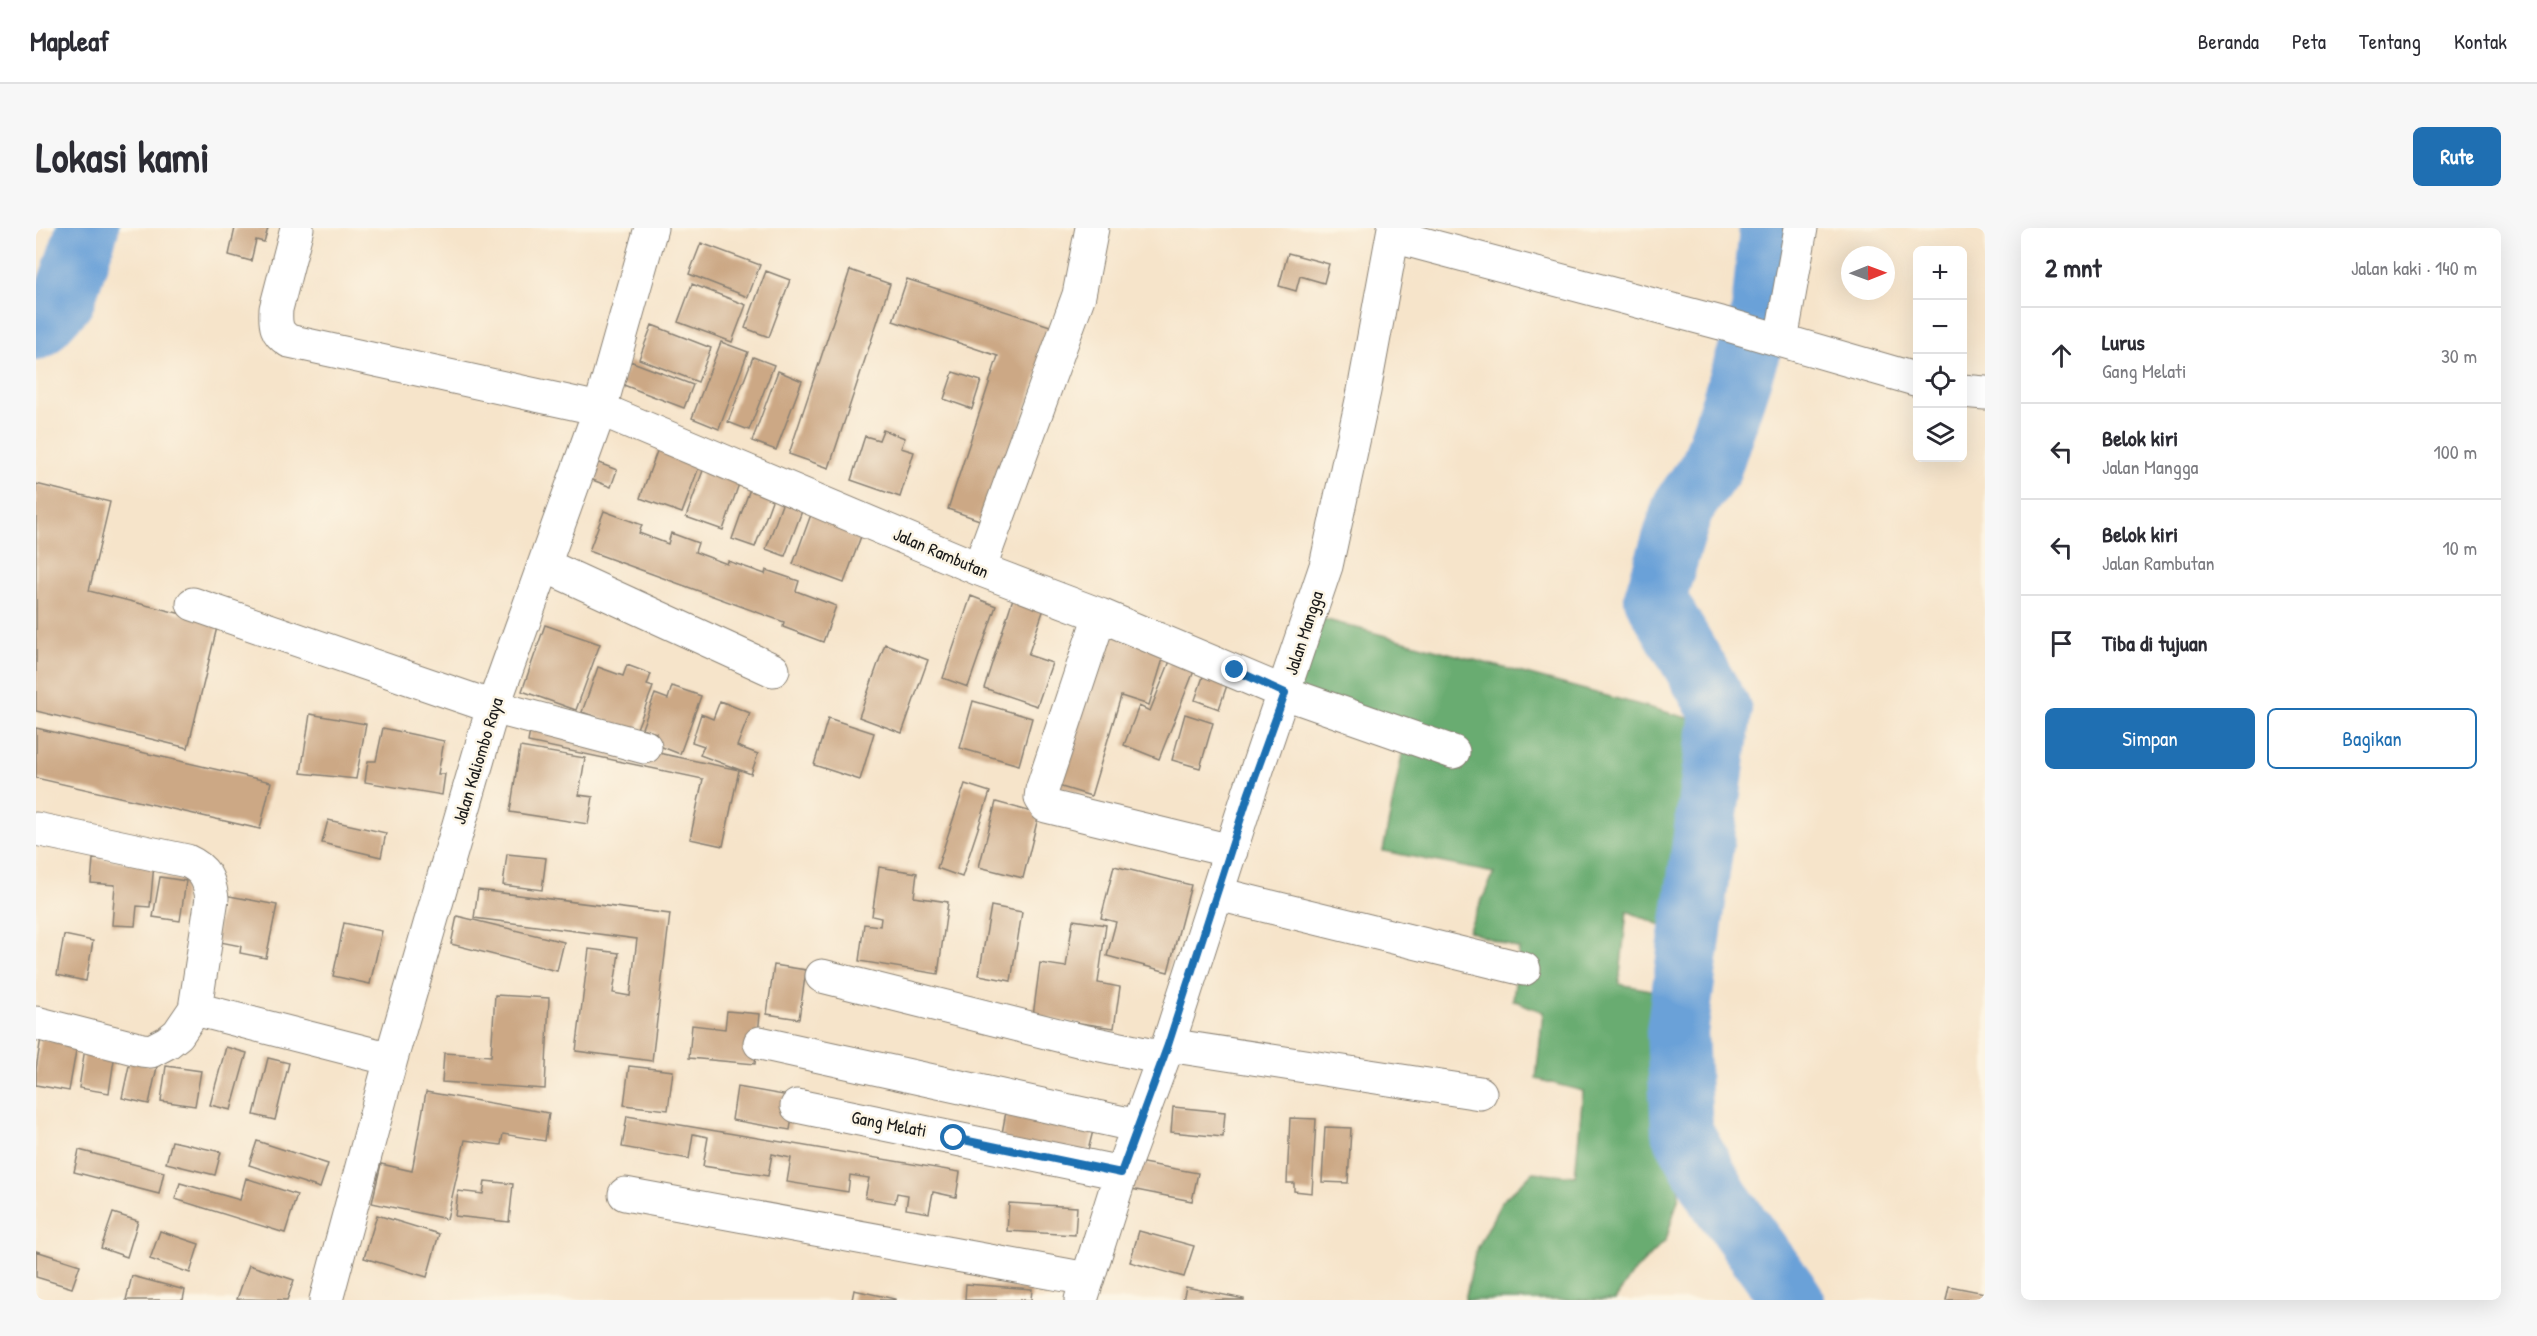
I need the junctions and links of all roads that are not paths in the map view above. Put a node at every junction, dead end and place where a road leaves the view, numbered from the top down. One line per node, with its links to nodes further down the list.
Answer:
1 (297, 228): 10 (street, Jalan Rambutan)
2 (651, 228): 10 (street, Jalan Kaliombo Raya)
3 (1092, 228): 12 (street)
4 (1801, 228): 6 (street)
5 (1394, 232): 6 (street); 16 (street, Jalan Mangga)
6 (1788, 343): 7 (street)
7 (1913, 379)
8 (1967, 391): 9 (street)
9 (1985, 393)
10 (600, 409): 11 (street, Jalan Kaliombo Raya); 12 (street, Jalan Rambutan)
11 (544, 565): 15 (street); 17 (street, Jalan Kaliombo Raya)
12 (979, 569): 14 (street, Jalan Rambutan)
13 (193, 604): 17 (street)
14 (1100, 615): 16 (street, Jalan Rambutan); 21 (street)
15 (773, 670)
16 (1285, 693): 19 (street, Jalan Rambutan); 21 (street, Jalan Mangga)
17 (493, 707): 18 (street); 29 (street, Jalan Kaliombo Raya)
18 (645, 747)
19 (1453, 752)
20 (36, 829): 25 (street)
21 (1231, 851): 22 (street, Jalan Mangga)
22 (1218, 894): 23 (street); 28 (street, Jalan Mangga)
23 (1524, 969)
24 (822, 976): 28 (street)
25 (195, 1009): 26 (street); 29 (street)
26 (36, 1023)
27 (760, 1043): 32 (street)
28 (1165, 1052): 30 (street); 32 (street, Jalan Mangga)
29 (391, 1059): 36 (street, Jalan Kaliombo Raya)
30 (1480, 1093)
31 (797, 1106): 33 (street, Gang Melati)
32 (1138, 1126): 33 (street, Jalan Mangga)
33 (1121, 1173): 35 (street, Jalan Mangga)
34 (626, 1194): 35 (street)
35 (1084, 1289)
36 (326, 1300)

